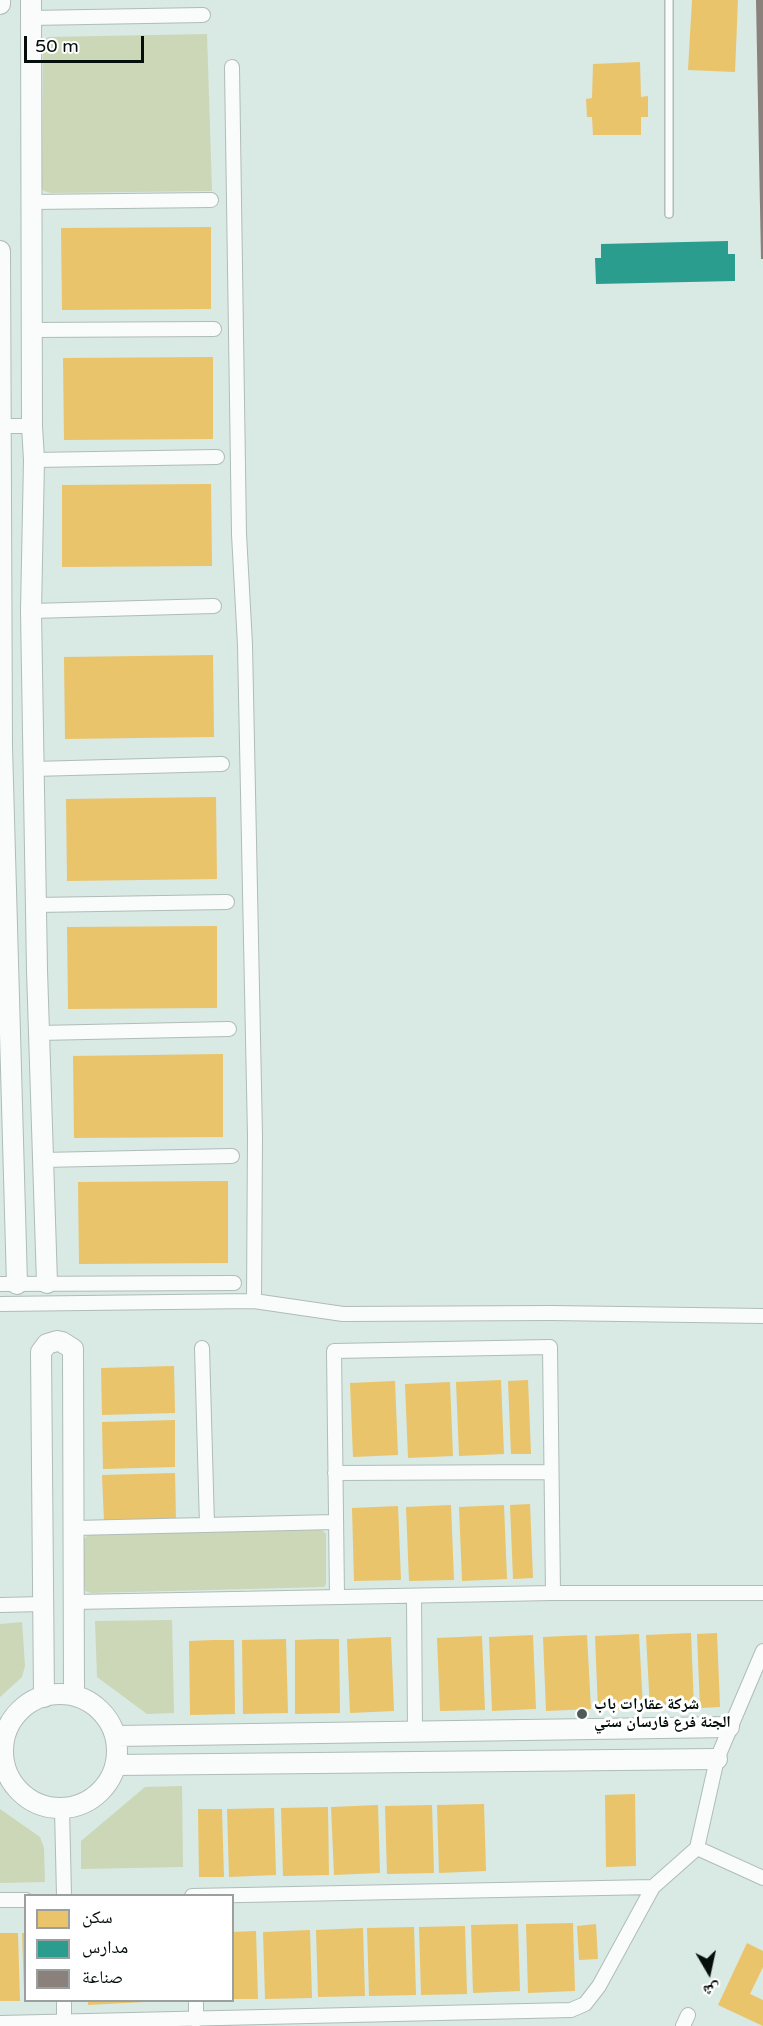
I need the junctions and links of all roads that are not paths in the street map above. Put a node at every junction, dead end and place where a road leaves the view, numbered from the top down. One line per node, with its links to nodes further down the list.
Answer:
1 (669, 0): 7 (lane)
2 (30, 9): 3 (street); 6 (street)
3 (203, 15)
4 (232, 67): 37 (street)
5 (211, 200): 6 (street)
6 (31, 202): 11 (street)
7 (669, 214)
8 (0, 251): 9 (street)
9 (0, 294): 12 (street)
10 (214, 329): 11 (street)
11 (32, 330): 13 (street)
12 (1, 426): 13 (street); 16 (street)
13 (32, 426): 15 (street)
14 (217, 457): 15 (street)
15 (34, 460): 18 (street)
16 (1, 561): 19 (street)
17 (214, 606): 18 (street)
18 (31, 611): 21 (street)
19 (1, 747): 22 (street)
20 (222, 764): 21 (street)
21 (33, 769): 25 (street)
22 (1, 771): 24 (street)
23 (227, 902): 25 (street)
24 (3, 904): 27 (street)
25 (35, 905): 26 (street)
26 (37, 970): 27 (street); 30 (street)
27 (8, 971): 29 (street)
28 (229, 1029): 30 (street)
29 (5, 1030): 33 (street)
30 (39, 1033): 32 (street)
31 (232, 1156): 32 (street)
32 (42, 1160): 34 (street)
33 (6, 1162): 36 (street)
34 (47, 1283): 35 (street); 36 (street)
35 (234, 1283)
36 (8, 1284)
37 (254, 1301): 38 (street); 39 (street)
38 (0, 1304)
39 (763, 1316)
40 (202, 1348): 44 (street)
41 (551, 1472): 42 (street); 42 (street); 46 (street)
42 (335, 1473): 43 (street)
43 (335, 1522): 44 (street); 49 (street)
44 (207, 1525): 45 (street)
45 (74, 1528): 50 (street); 51 (street)
46 (553, 1593): 47 (street); 48 (street)
47 (763, 1593)
48 (414, 1596): 49 (street); 57 (street)
49 (337, 1597): 50 (street)
50 (74, 1602): 54 (street)
51 (43, 1604): 52 (street); 55 (street)
52 (0, 1605)
53 (763, 1652): 56 (street)
54 (74, 1694): 55 (street); 59 (street)
55 (44, 1696): 58 (street)
56 (729, 1727): 57 (street); 60 (street)
57 (415, 1733): 59 (street)
58 (2, 1736): 62 (street)
59 (116, 1736): 61 (street)
60 (717, 1759): 61 (street); 64 (street)
61 (116, 1765): 63 (street)
62 (2, 1767): 63 (street)
63 (62, 1808): 67 (street)
64 (697, 1848): 65 (street); 66 (street)
65 (763, 1878)
66 (653, 1887): 68 (street); 73 (street)
67 (64, 1894)
68 (234, 1895)
69 (0, 1900): 70 (street)
70 (24, 1900)
71 (64, 2002): 77 (street)
72 (196, 2002): 74 (street)
73 (411, 2019): 75 (street)
74 (196, 2020): 75 (street); 77 (street)
75 (290, 2021)
76 (0, 2023): 77 (street)
77 (64, 2024)

